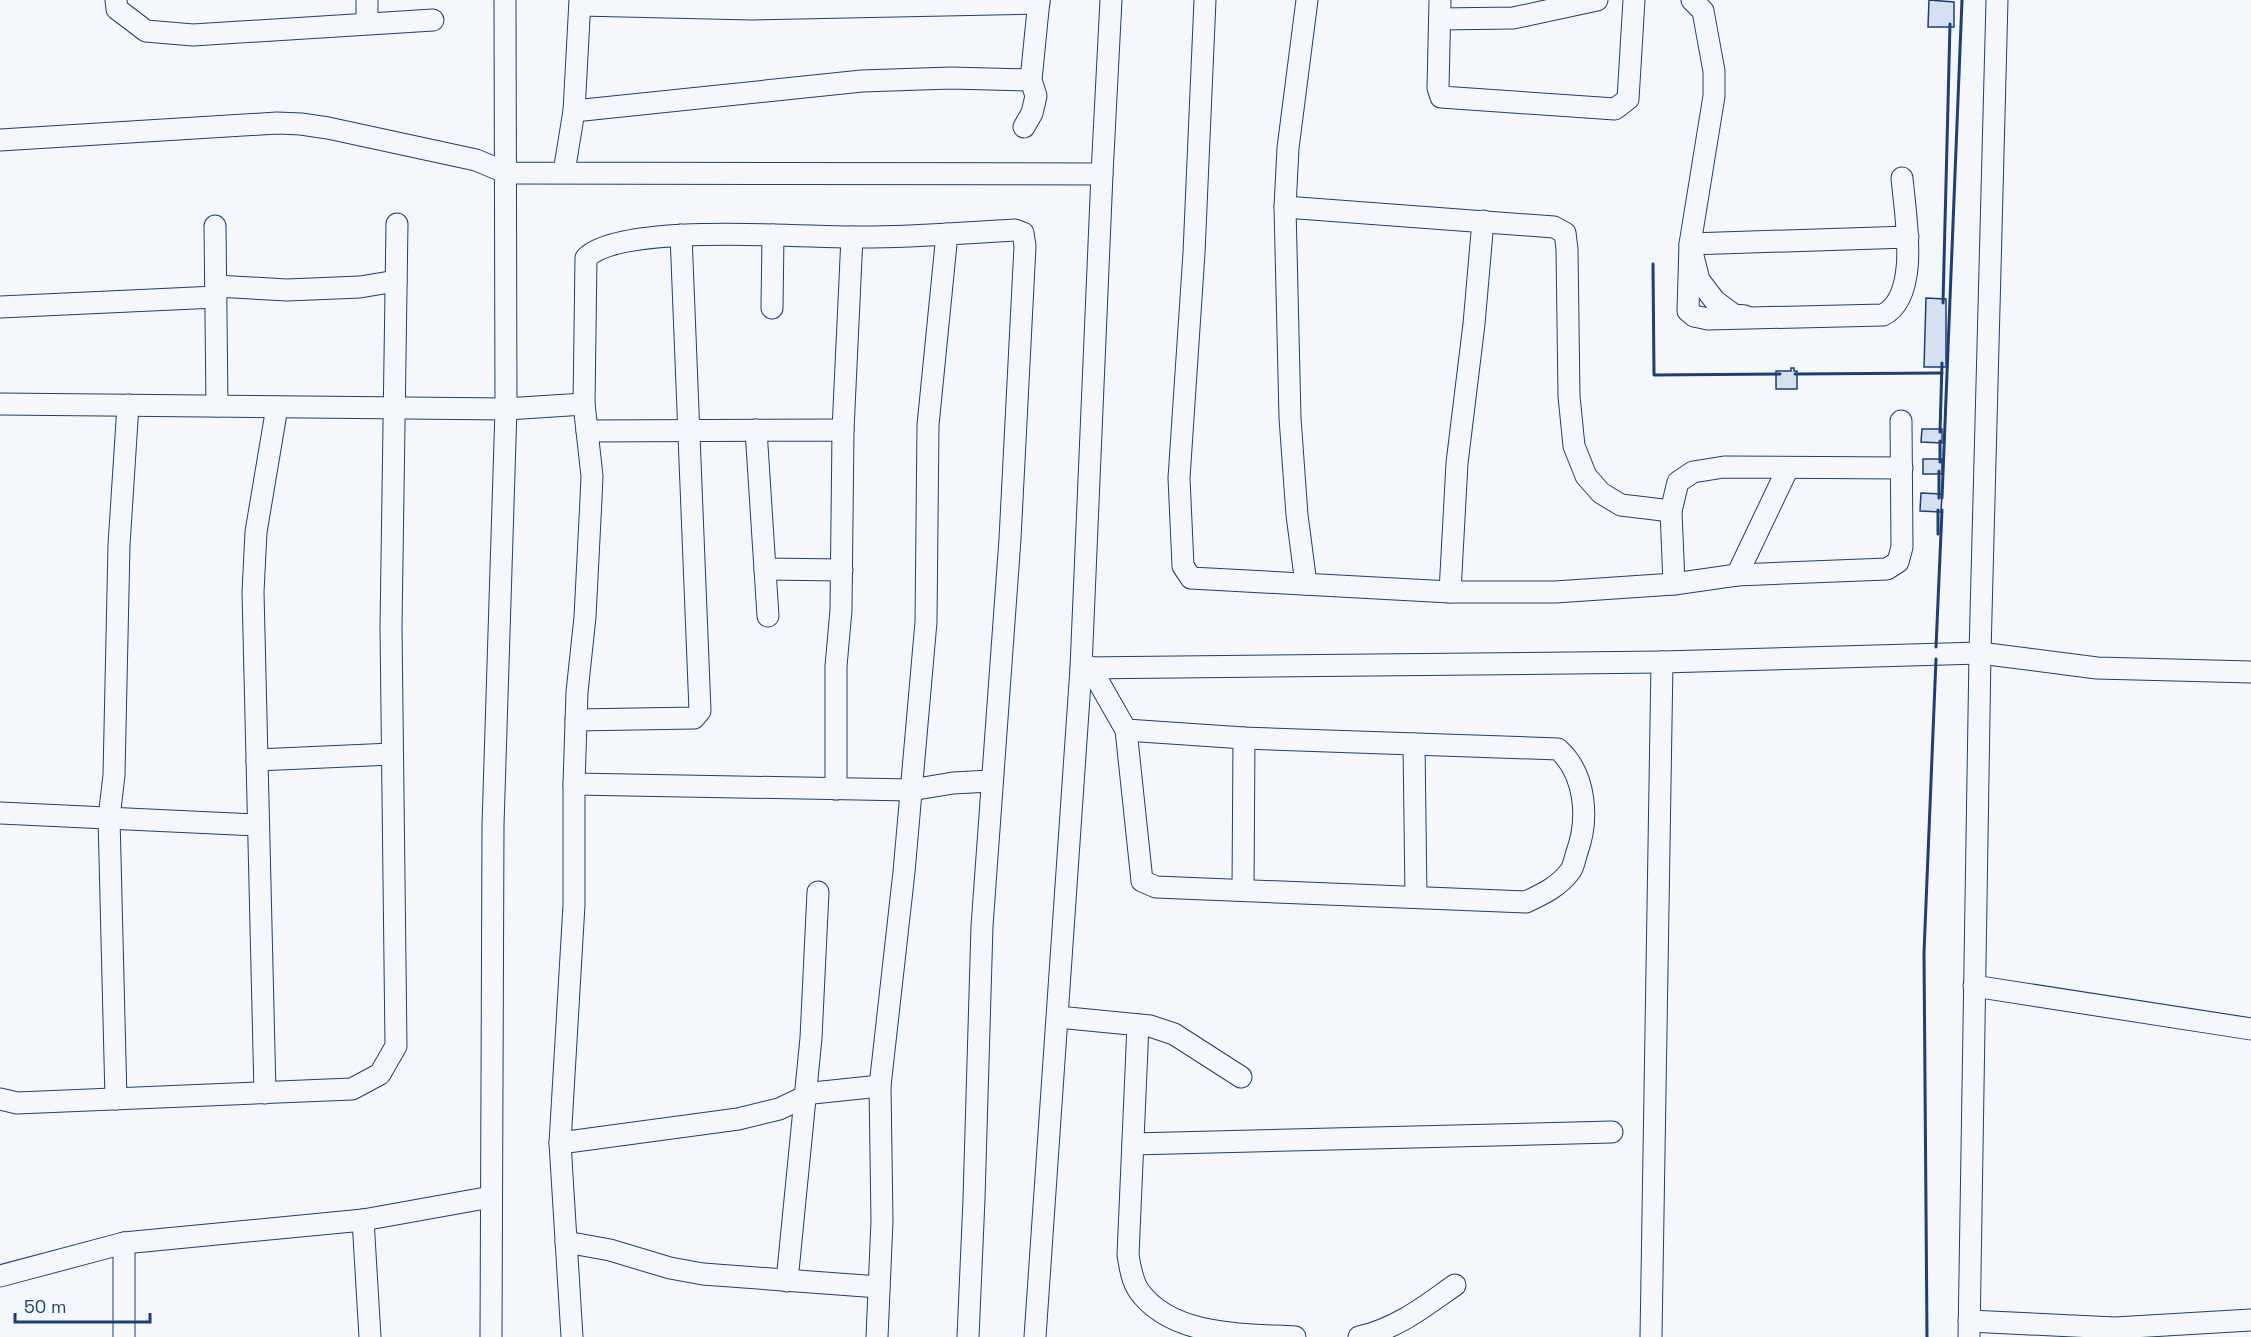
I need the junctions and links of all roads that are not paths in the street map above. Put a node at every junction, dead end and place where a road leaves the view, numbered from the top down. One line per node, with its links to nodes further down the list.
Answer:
1 (116, 0): 16 (street)
2 (367, 0): 16 (street)
3 (505, 0): 22 (street)
4 (1111, 0): 23 (street)
5 (1204, 0): 57 (street)
6 (1307, 0): 25 (street)
7 (1597, 0): 13 (street)
8 (1634, 0): 14 (street)
9 (1692, 0): 34 (street)
10 (1997, 0): 61 (street)
11 (1039, 1): 12 (street); 17 (street)
12 (579, 2): 18 (street)
13 (1516, 9): 14 (street)
14 (1440, 10)
15 (433, 20): 16 (street)
16 (367, 23)
17 (1031, 80): 18 (street); 19 (street)
18 (574, 111): 21 (street)
19 (1024, 127)
20 (0, 140): 22 (street)
21 (564, 172): 22 (street); 23 (street)
22 (507, 173): 45 (street)
23 (1101, 174): 63 (street)
24 (1902, 178): 33 (street)
25 (1285, 207): 26 (street); 57 (street)
26 (1483, 222): 53 (street); 59 (street)
27 (397, 224): 35 (street)
28 (215, 226): 36 (street)
29 (947, 234): 32 (street); 71 (street); 74 (street)
30 (681, 235): 31 (street); 40 (street); 48 (street)
31 (773, 235): 32 (street); 38 (street)
32 (852, 237): 50 (street)
33 (1908, 237): 34 (street); 34 (street)
34 (1690, 244)
35 (396, 281): 36 (street); 44 (street)
36 (216, 291): 37 (street); 42 (street)
37 (0, 307)
38 (772, 308)
39 (0, 404): 41 (street)
40 (584, 404): 45 (street); 47 (street)
41 (128, 405): 42 (street); 76 (street)
42 (217, 406): 43 (street)
43 (277, 406): 44 (street); 70 (street)
44 (394, 408): 45 (street); 69 (street)
45 (506, 409): 94 (street)
46 (1901, 421): 52 (street)
47 (587, 430): 48 (street); 65 (street)
48 (689, 430): 49 (street); 65 (street)
49 (756, 430): 50 (street); 54 (street)
50 (843, 430): 55 (street)
51 (1788, 468): 52 (street); 53 (street); 56 (street)
52 (1902, 468): 56 (street)
53 (1671, 512): 58 (street)
54 (765, 569): 55 (street); 60 (street)
55 (842, 570): 73 (street)
56 (1737, 575): 58 (street)
57 (1306, 584): 59 (street)
58 (1674, 584): 59 (street)
59 (1450, 592)
60 (768, 616)
61 (1980, 653): 62 (street); 64 (street); 81 (street)
62 (1662, 662): 63 (street); 113 (street)
63 (1085, 667): 66 (street); 82 (street)
64 (2251, 672)
65 (576, 720): 72 (street)
66 (1125, 730): 67 (street); 78 (street)
67 (1244, 738): 68 (street); 78 (street)
68 (1414, 744): 80 (street); 80 (street)
69 (392, 754): 70 (street); 87 (street)
70 (257, 760): 77 (street)
71 (991, 781): 74 (street); 109 (street)
72 (573, 784): 73 (street); 92 (street)
73 (836, 789): 74 (street)
74 (911, 790): 86 (street)
75 (0, 813): 76 (street)
76 (108, 818): 77 (street); 90 (street)
77 (257, 825): 87 (street)
78 (1243, 891): 80 (street)
79 (818, 892): 88 (street)
80 (1416, 897)
81 (1974, 986): 84 (street); 103 (street)
82 (1058, 1017): 83 (street); 110 (street)
83 (1138, 1025): 85 (street); 93 (street)
84 (2251, 1029)
85 (1241, 1077)
86 (880, 1086): 88 (street); 101 (street)
87 (264, 1093): 90 (street)
88 (804, 1098): 92 (street); 99 (street)
89 (0, 1099): 90 (street)
90 (116, 1099)
91 (1611, 1132): 93 (street)
92 (560, 1143): 96 (street)
93 (1133, 1144): 111 (street)
94 (491, 1197): 95 (street); 106 (street)
95 (363, 1220): 97 (street); 105 (street)
96 (566, 1242): 99 (street); 107 (street)
97 (124, 1243): 98 (street); 104 (street)
98 (0, 1276)
99 (787, 1281): 101 (street)
100 (1455, 1284): 112 (street)
101 (879, 1287): 108 (street)
102 (2251, 1320): 103 (street)
103 (1969, 1329)
104 (124, 1337)
105 (370, 1337)
106 (491, 1337)
107 (572, 1337)
108 (876, 1337)
109 (968, 1337)
110 (1035, 1337)
111 (1295, 1337)
112 (1359, 1337)
113 (1651, 1337)

